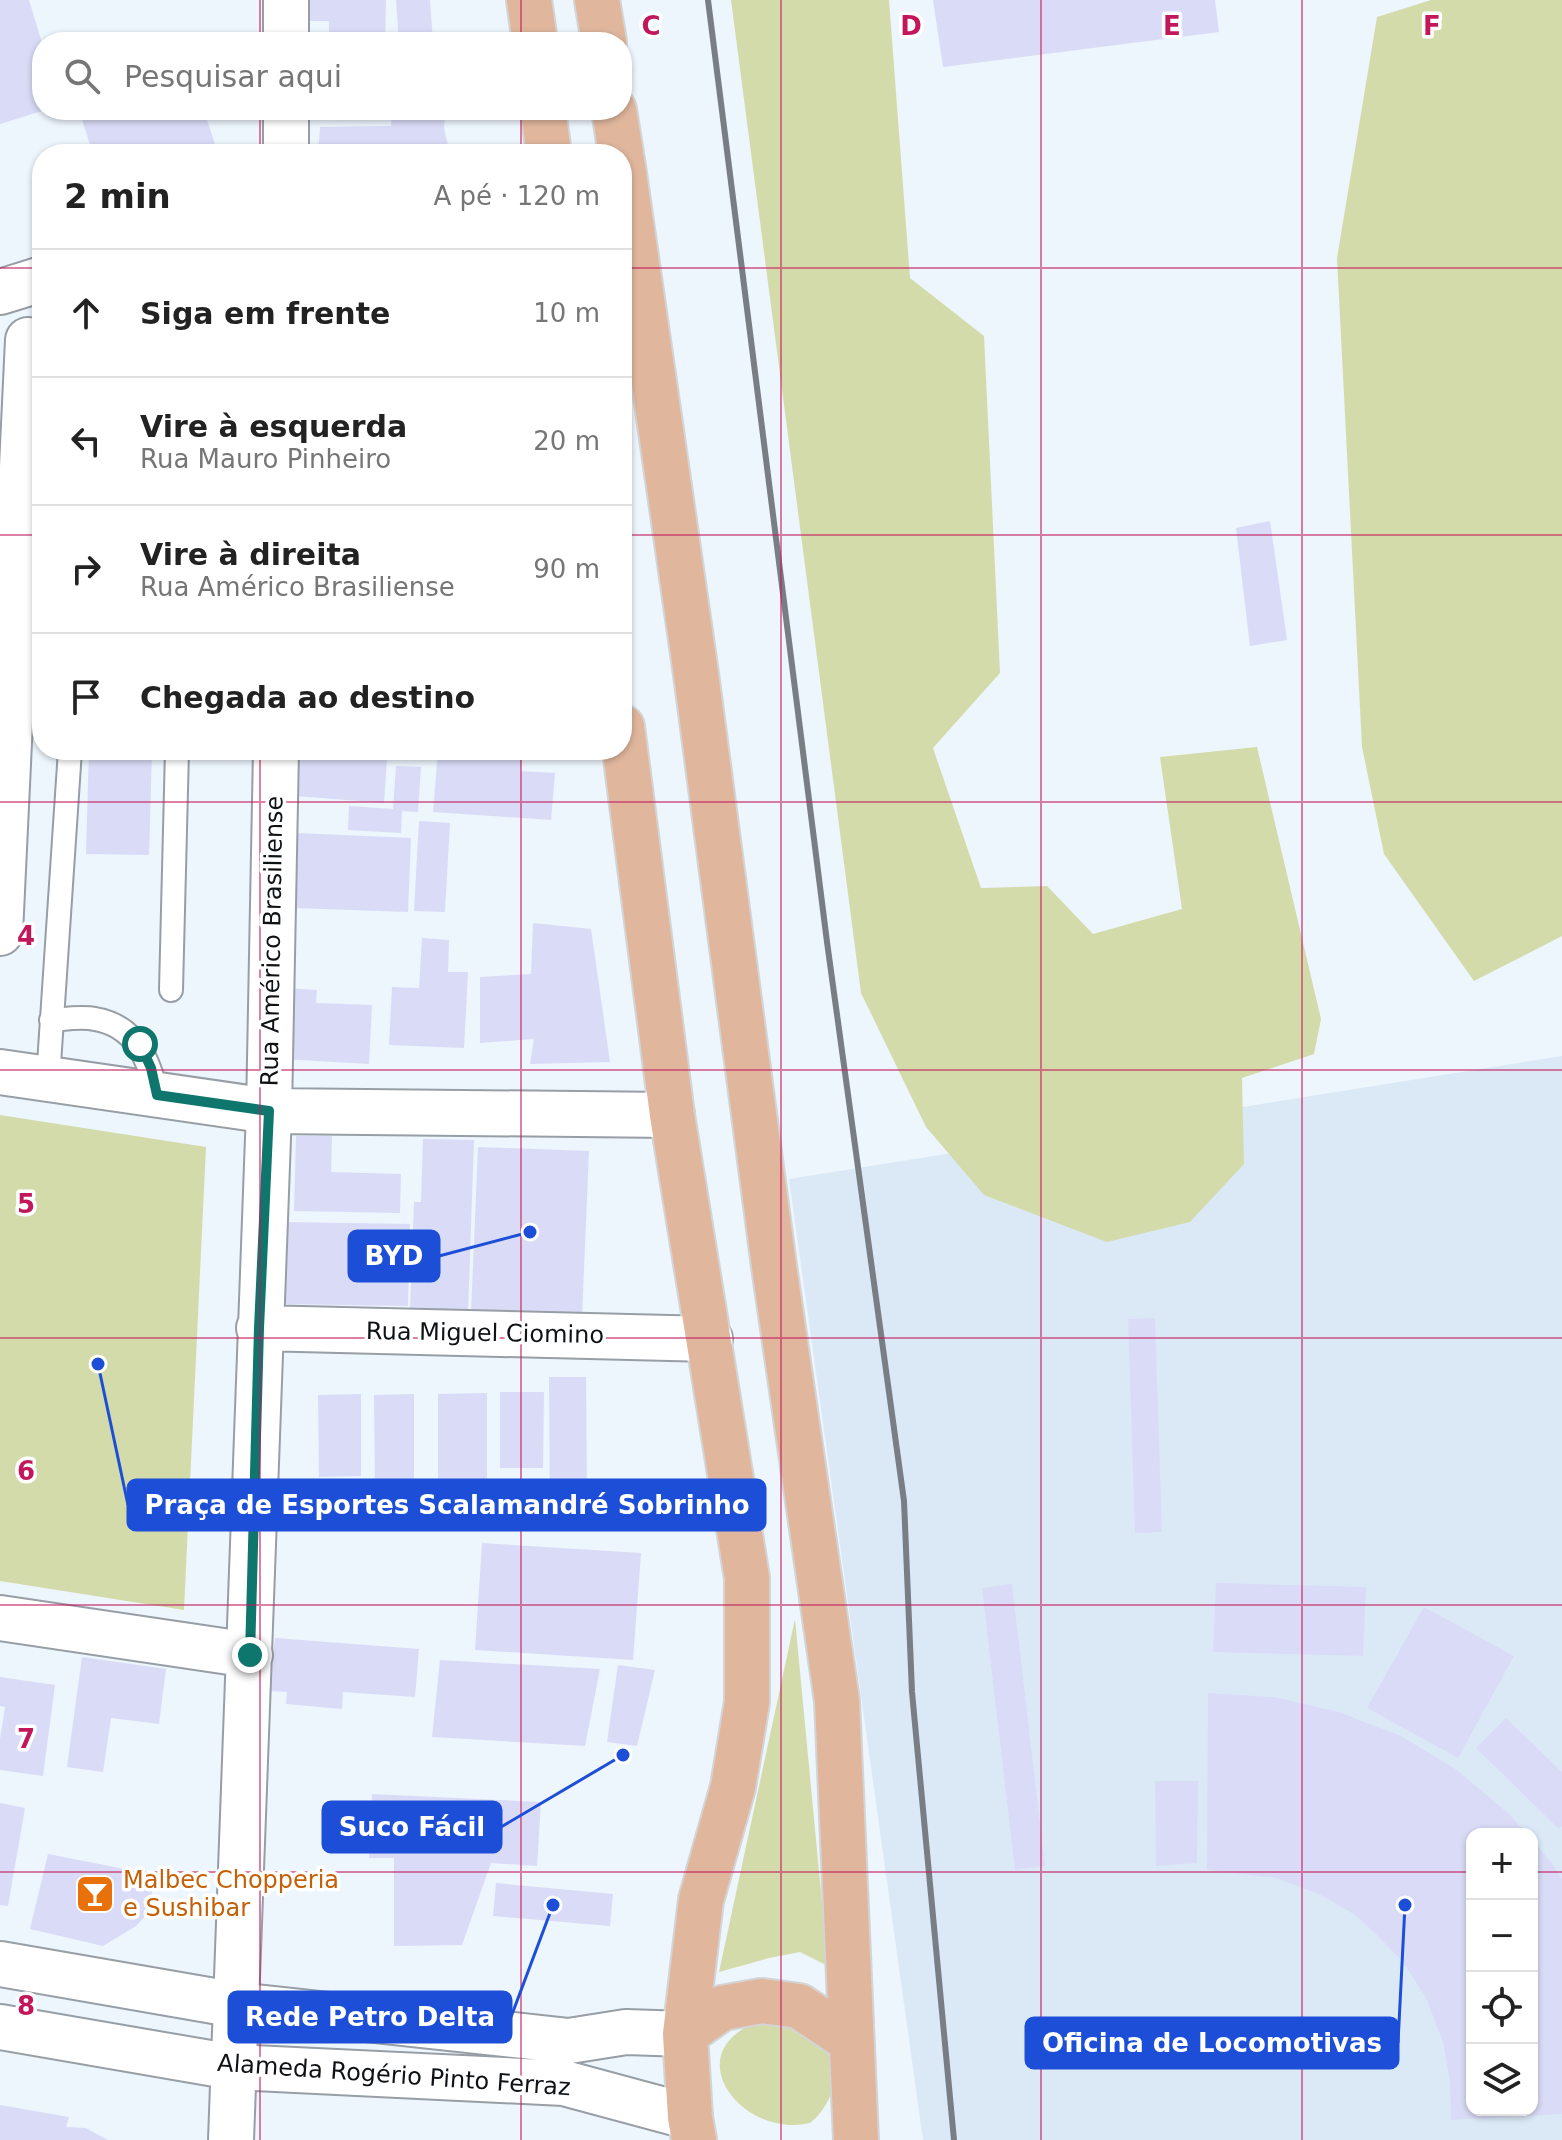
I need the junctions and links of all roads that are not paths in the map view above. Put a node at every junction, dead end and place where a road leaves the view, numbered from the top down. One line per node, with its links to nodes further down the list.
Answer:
1 (286, 0): 4 (street)
2 (529, 0): 5 (main road)
3 (597, 0): 6 (main road)
4 (286, 32)
5 (534, 32)
6 (602, 32)
7 (286, 120): 10 (street)
8 (544, 120): 11 (main road)
9 (616, 120): 12 (main road)
10 (286, 144)
11 (548, 144)
12 (619, 144)
13 (632, 230): 37 (main road)
14 (32, 282): 15 (street)
15 (0, 292)
16 (28, 340): 21 (street)
17 (69, 760): 23 (lane)
18 (177, 760): 22 (lane)
19 (276, 760): 27 (street, Rua Américo Brasiliense)
20 (626, 760): 28 (main road)
21 (0, 933)
22 (171, 990)
23 (51, 1020): 25 (lane); 26 (lane)
24 (0, 1072): 25 (street)
25 (48, 1079): 26 (street)
26 (157, 1095): 27 (street)
27 (269, 1111): 28 (street); 29 (street, Rua Américo Brasiliense)
28 (672, 1115): 30 (main road)
29 (259, 1328): 30 (street, Rua Miguel Ciomino); 32 (street, Rua Américo Brasiliense)
30 (710, 1339): 36 (main road)
31 (0, 1618): 32 (street)
32 (250, 1655): 34 (street, Rua Américo Brasiliense)
33 (0, 1964): 34 (street, Alameda Rogério Pinto Ferraz)
34 (237, 2005): 36 (street, Alameda Rogério Pinto Ferraz); 38 (street, Rua Américo Brasiliense)
35 (0, 2027): 38 (street, Alameda Rogério Pinto Ferraz)
36 (685, 2034): 37 (main road); 40 (main road)
37 (850, 2040): 39 (main road)
38 (233, 2067): 40 (street, Alameda Rogério Pinto Ferraz); 41 (street, Rua Américo Brasiliense)
39 (855, 2125): 42 (main road)
40 (702, 2132)
41 (231, 2140)
42 (822, 2140)

